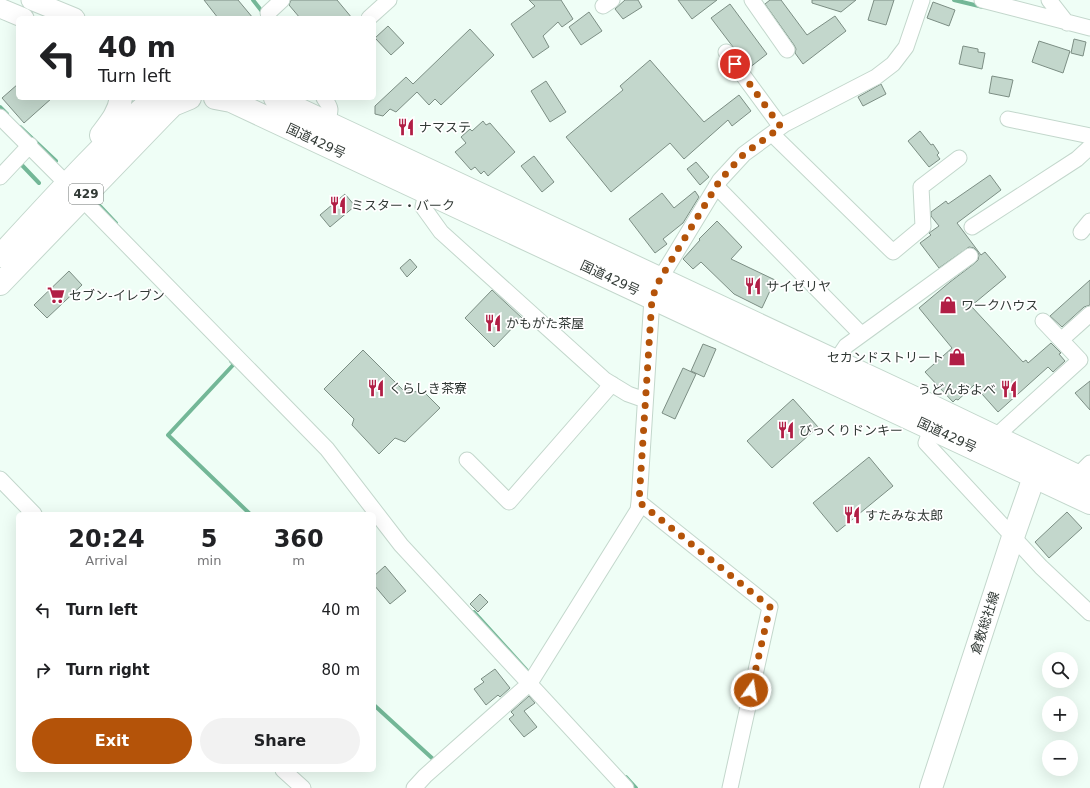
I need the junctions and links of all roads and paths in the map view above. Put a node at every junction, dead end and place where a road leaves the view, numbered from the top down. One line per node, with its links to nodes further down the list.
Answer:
1 (31, 0): 11 (street)
2 (282, 0): 9 (street)
3 (388, 0): 12 (street)
4 (752, 0): 15 (street)
5 (922, 0): 25 (street)
6 (982, 0): 13 (street)
7 (1049, 0): 13 (street)
8 (0, 8): 10 (street)
9 (268, 13)
10 (19, 16)
11 (70, 16)
12 (371, 16)
13 (1067, 23): 14 (street)
14 (1090, 27)
15 (787, 50)
16 (726, 52): 25 (street)
17 (120, 100): 31 (main road)
18 (172, 100): 31 (main road, 429); 34 (main road, 429)
19 (225, 100): 33 (main road, 国道429号)
20 (279, 100): 24 (main road, 国道429号)
21 (326, 100): 24 (street)
22 (0, 117): 27 (street)
23 (1008, 119): 26 (street)
24 (327, 122): 39 (main road, 国道429号)
25 (777, 130): 29 (street); 32 (street)
26 (1090, 136)
27 (30, 145): 30 (street); 31 (street)
28 (1090, 147): 35 (street)
29 (959, 158)
30 (0, 177)
31 (72, 178): 36 (main road, 429)
32 (716, 186): 39 (street); 42 (street)
33 (426, 192): 39 (main road, 国道429号); 45 (street)
34 (82, 199): 38 (main road, 429); 56 (street)
35 (972, 227)
36 (0, 256)
37 (970, 256): 42 (street)
38 (0, 284)
39 (656, 288): 44 (main road, 国道429号); 46 (street); 47 (main road, 国道429号)
40 (1090, 314): 43 (street)
41 (1043, 321): 43 (street)
42 (862, 334): 44 (street)
43 (1061, 340): 48 (street)
44 (836, 361): 47 (main road, 国道429号)
45 (612, 384): 46 (street); 49 (street)
46 (645, 400): 53 (street)
47 (935, 419): 48 (main road, 国道429号); 50 (main road, 国道429号); 58 (street)
48 (995, 437): 50 (main road, 国道429号)
49 (467, 460)
50 (1037, 467): 51 (main road, 国道429号); 54 (main road, 国道429号); 58 (main road, 倉敷総社線)
51 (1086, 474)
52 (0, 479): 55 (street)
53 (639, 502): 60 (street); 65 (street)
54 (1090, 503)
55 (32, 512)
56 (375, 512)
57 (376, 513): 60 (street)
58 (1012, 537): 59 (street); 66 (main road, 倉敷総社線)
59 (1090, 613)
60 (532, 679): 63 (street); 64 (street)
61 (285, 772): 62 (street)
62 (303, 788)
63 (414, 788)
64 (626, 788)
65 (730, 788)
66 (932, 788)

